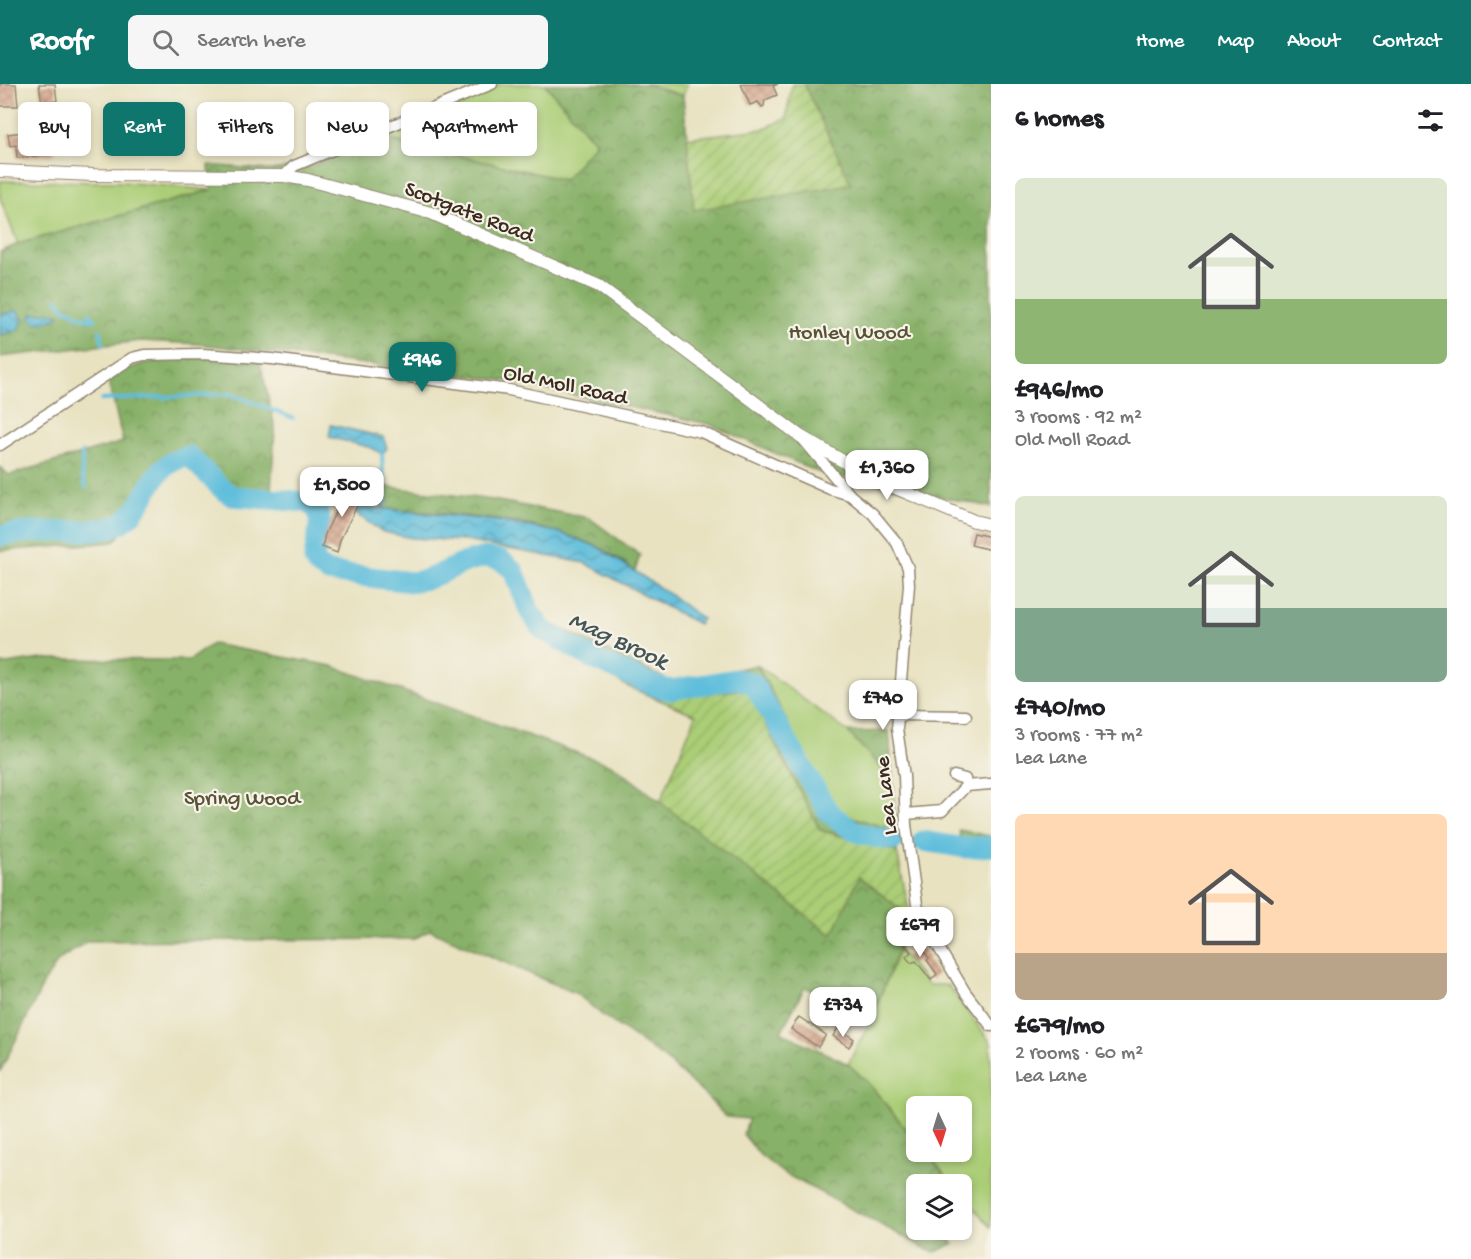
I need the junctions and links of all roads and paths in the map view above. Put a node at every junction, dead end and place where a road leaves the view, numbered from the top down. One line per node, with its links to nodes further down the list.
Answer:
1 (492, 84): 3 (street)
2 (0, 171): 3 (street, Scotgate Road)
3 (284, 176): 4 (street, Scotgate Road)
4 (800, 436): 6 (street, Lea Lane); 7 (street, Scotgate Road)
5 (0, 445): 6 (street, Old Moll Road)
6 (850, 495): 8 (street, Lea Lane)
7 (991, 525)
8 (898, 715): 9 (street); 13 (street, Lea Lane)
9 (966, 716)
10 (954, 776): 12 (street)
11 (991, 784): 12 (street)
12 (966, 786): 13 (street)
13 (906, 814): 14 (street, Lea Lane)
14 (991, 1026)

